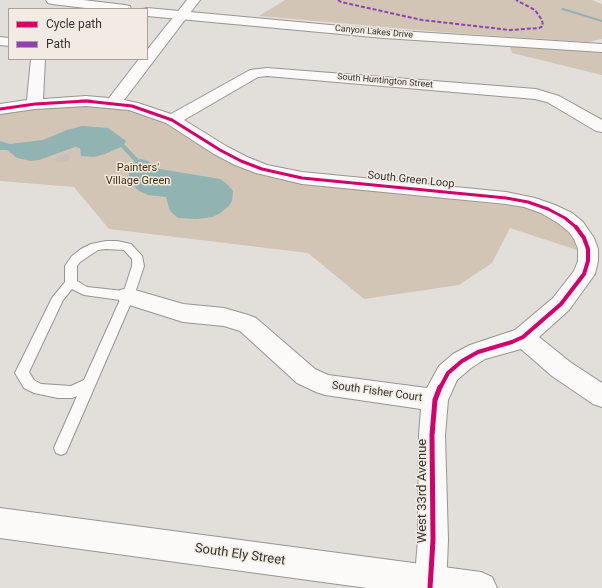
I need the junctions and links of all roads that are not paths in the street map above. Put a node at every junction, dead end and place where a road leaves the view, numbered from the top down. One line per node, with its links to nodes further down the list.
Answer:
1 (52, 0): 3 (street)
2 (194, 0): 5 (street)
3 (117, 8)
4 (148, 12): 5 (street, Canyon Lakes Drive)
5 (180, 16): 6 (street, Canyon Lakes Drive); 7 (street)
6 (602, 48)
7 (148, 58)
8 (38, 60): 11 (street)
9 (146, 60): 10 (street)
10 (113, 103): 11 (street, South Green Loop); 13 (street, South Green Loop)
11 (35, 104): 12 (street, South Green Loop)
12 (0, 109)
13 (172, 120): 14 (street, South Huntington Street); 15 (street, South Green Loop)
14 (602, 127)
15 (593, 235): 18 (street, South Green Loop)
16 (70, 283): 17 (lane); 17 (lane); 19 (lane)
17 (128, 296): 19 (lane); 21 (street, South Fisher Court)
18 (523, 337): 20 (street); 21 (street, South Green Loop)
19 (89, 384): 22 (lane)
20 (602, 396)
21 (435, 400): 24 (street, West 33rd Avenue)
22 (61, 448)
23 (0, 523): 24 (street, South Ely Street)
24 (432, 586): 25 (street, South Ely Street)
25 (481, 588)

